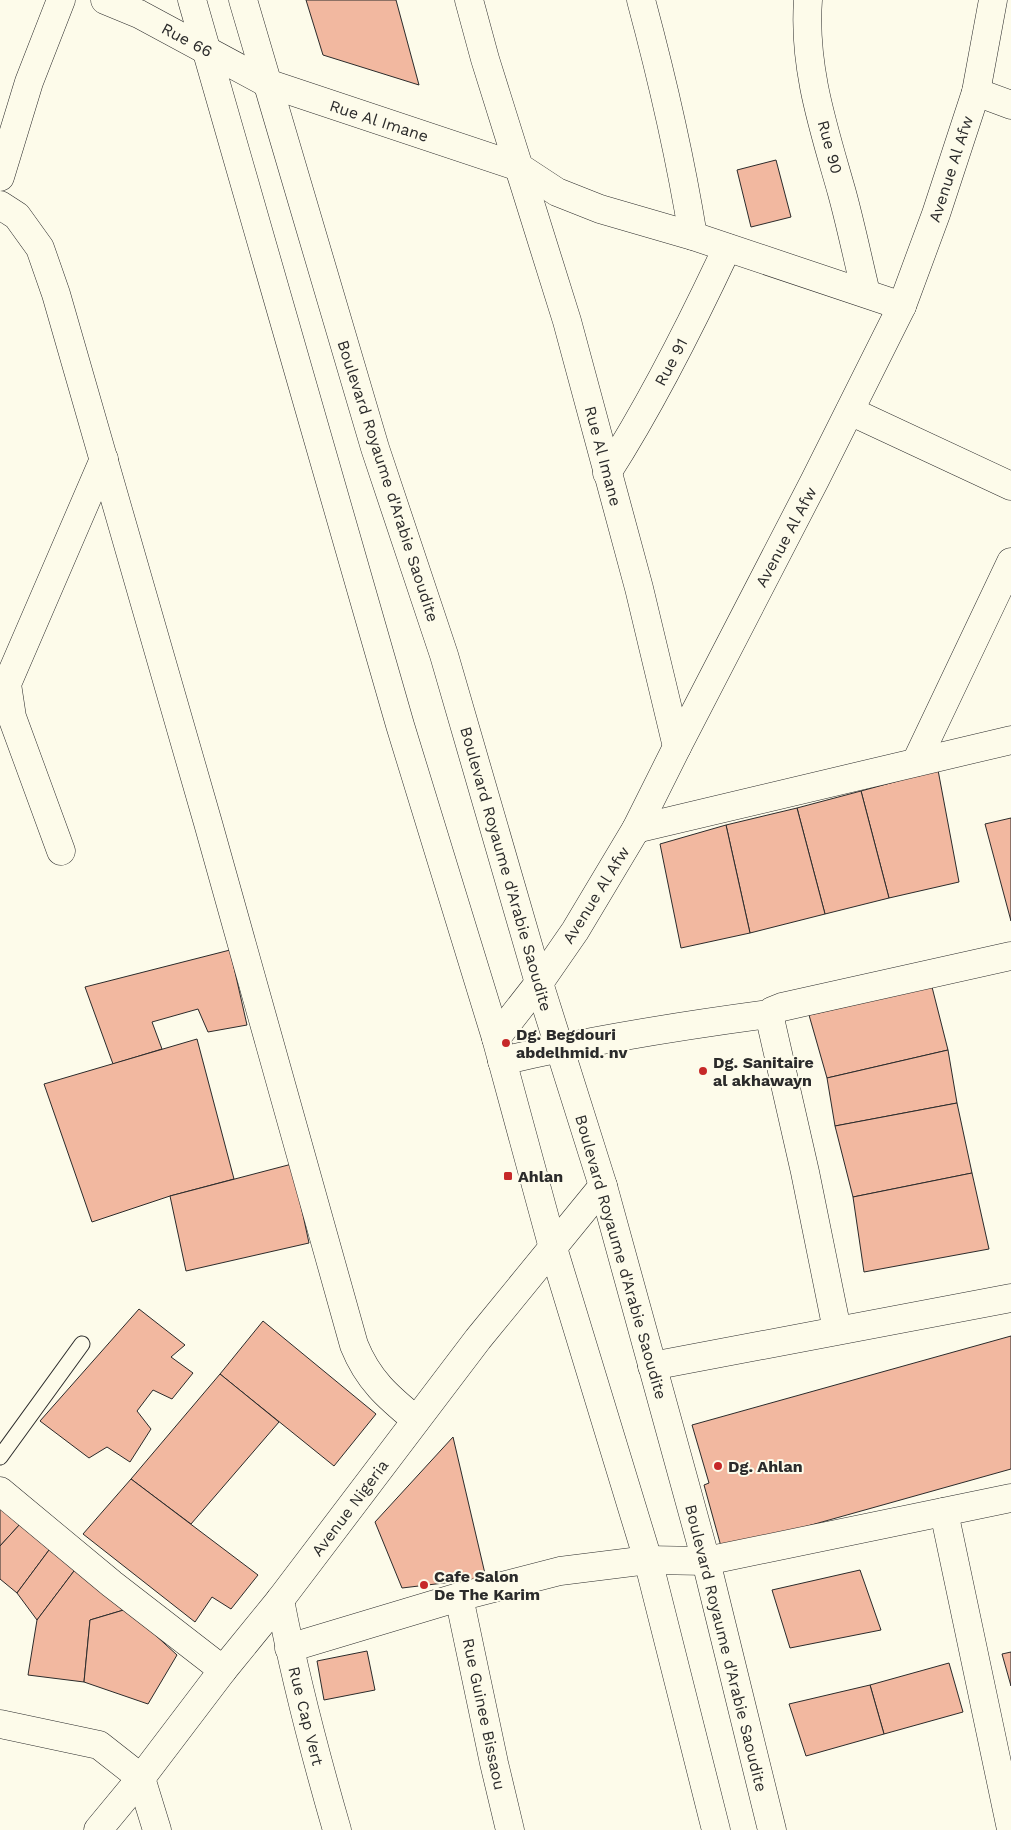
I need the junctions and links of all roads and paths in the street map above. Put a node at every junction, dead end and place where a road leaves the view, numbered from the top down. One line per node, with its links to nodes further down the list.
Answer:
1 (61, 0): 14 (street)
2 (105, 0): 9 (street, Rue 66)
3 (192, 0): 9 (street)
4 (243, 0): 10 (street, Boulevard Royaume d'Arabie Saoudite)
5 (469, 0): 13 (street, Rue Al Imane)
6 (641, 0): 16 (street)
7 (808, 0): 18 (street, Rue 90)
8 (993, 0): 11 (street, Avenue Al Afw)
9 (207, 50): 10 (street, Rue 66); 34 (street)
10 (267, 83): 13 (street, Rue Al Imane); 31 (street, Boulevard Royaume d'Arabie Saoudite)
11 (976, 92): 12 (street); 19 (street, Avenue Al Afw)
12 (1011, 105)
13 (519, 167): 16 (street, Rue Al Imane); 22 (street, Rue Al Imane)
14 (0, 177)
15 (0, 205): 21 (street)
16 (693, 236): 17 (street, Rue Al Imane)
17 (727, 248): 18 (street, Rue Al Imane); 22 (street, Rue 91)
18 (866, 293): 19 (street, Rue Al Imane)
19 (902, 306): 20 (street, Avenue Al Afw)
20 (850, 411): 23 (street); 26 (street, Avenue Al Afw)
21 (104, 459): 29 (street); 41 (street)
22 (607, 473): 26 (street, Rue Al Imane)
23 (1011, 486)
24 (1011, 562): 27 (street)
25 (1011, 740): 27 (street)
26 (677, 747): 28 (street, Avenue Al Afw)
27 (916, 762): 28 (street)
28 (636, 829): 31 (street, Avenue Al Afw)
29 (60, 851)
30 (1011, 956): 32 (street)
31 (539, 983): 33 (street, Boulevard Royaume d'Arabie Saoudite); 34 (street, Avenue Al Afw)
32 (769, 1014): 33 (street); 38 (street)
33 (560, 1048): 34 (street); 35 (street, Boulevard Royaume d'Arabie Saoudite)
34 (499, 1049): 36 (street)
35 (603, 1186): 36 (street, Avenue Nigeria); 40 (street, Boulevard Royaume d'Arabie Saoudite)
36 (553, 1248): 41 (street, Avenue Nigeria); 46 (street)
37 (1011, 1298): 38 (street)
38 (837, 1330): 40 (street)
39 (82, 1344): 42 (lane)
40 (652, 1366): 47 (street, Boulevard Royaume d'Arabie Saoudite)
41 (416, 1420): 49 (street, Avenue Nigeria)
42 (0, 1457)
43 (0, 1491): 51 (street)
44 (1011, 1498): 45 (street)
45 (944, 1512): 47 (street); 54 (street)
46 (648, 1560): 47 (street); 48 (street); 59 (street)
47 (706, 1562): 60 (street, Boulevard Royaume d'Arabie Saoudite)
48 (459, 1597): 50 (street); 58 (street, Rue Guinee Bissaou)
49 (280, 1600): 50 (street, Rue Cap Vert); 51 (street, Avenue Nigeria)
50 (289, 1648): 57 (street, Rue Cap Vert)
51 (223, 1670): 53 (street, Avenue Nigeria)
52 (0, 1724): 53 (street)
53 (141, 1778): 55 (street, Avenue Nigeria); 56 (street)
54 (1011, 1829)
55 (98, 1830)
56 (157, 1830)
57 (337, 1830)
58 (510, 1830)
59 (716, 1830)
60 (772, 1830)

